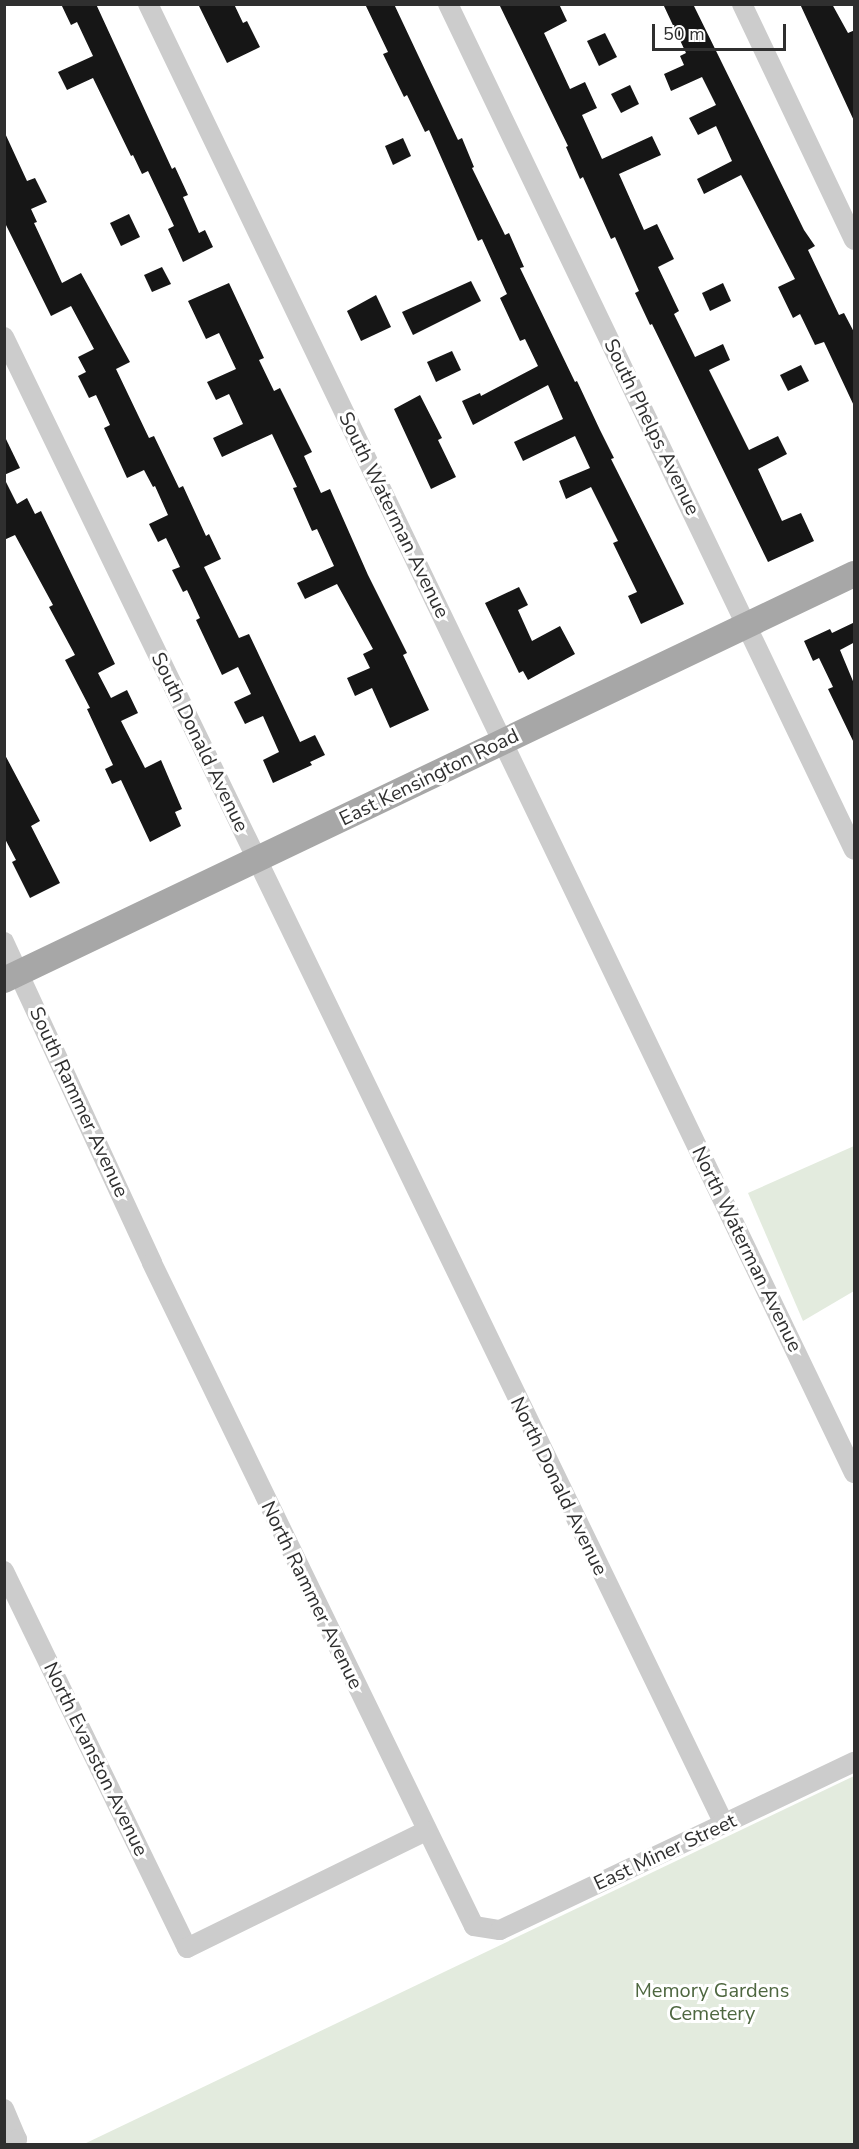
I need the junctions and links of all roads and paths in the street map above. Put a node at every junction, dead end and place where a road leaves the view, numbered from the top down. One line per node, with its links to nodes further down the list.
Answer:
1 (148, 4): 8 (street, South Waterman Avenue)
2 (448, 4): 7 (street, South Phelps Avenue)
3 (742, 4): 4 (street)
4 (855, 240)
5 (4, 337): 10 (street, South Donald Avenue)
6 (855, 574): 7 (main road, East Kensington Road)
7 (748, 625): 8 (main road, East Kensington Road); 9 (street, South Phelps Avenue)
8 (502, 742): 10 (main road, East Kensington Road); 13 (street, South Waterman Avenue)
9 (855, 850)
10 (256, 859): 12 (main road, East Kensington Road); 14 (street, South Donald Avenue)
11 (4, 942): 12 (street, South Rammer Avenue)
12 (12, 977): 15 (street, South Rammer Avenue)
13 (639, 1026): 16 (street, North Waterman Avenue)
14 (394, 1148): 19 (street, North Donald Avenue)
15 (152, 1263): 20 (street, North Rammer Avenue)
16 (855, 1473)
17 (4, 1570): 20 (street, North Evanston Avenue)
18 (855, 1762): 19 (street, East Miner Street)
19 (724, 1824): 21 (street, East Miner Street)
20 (426, 1831): 21 (street, North Rammer Avenue)
21 (474, 1926)
22 (4, 2109): 23 (street)
23 (15, 2145)

